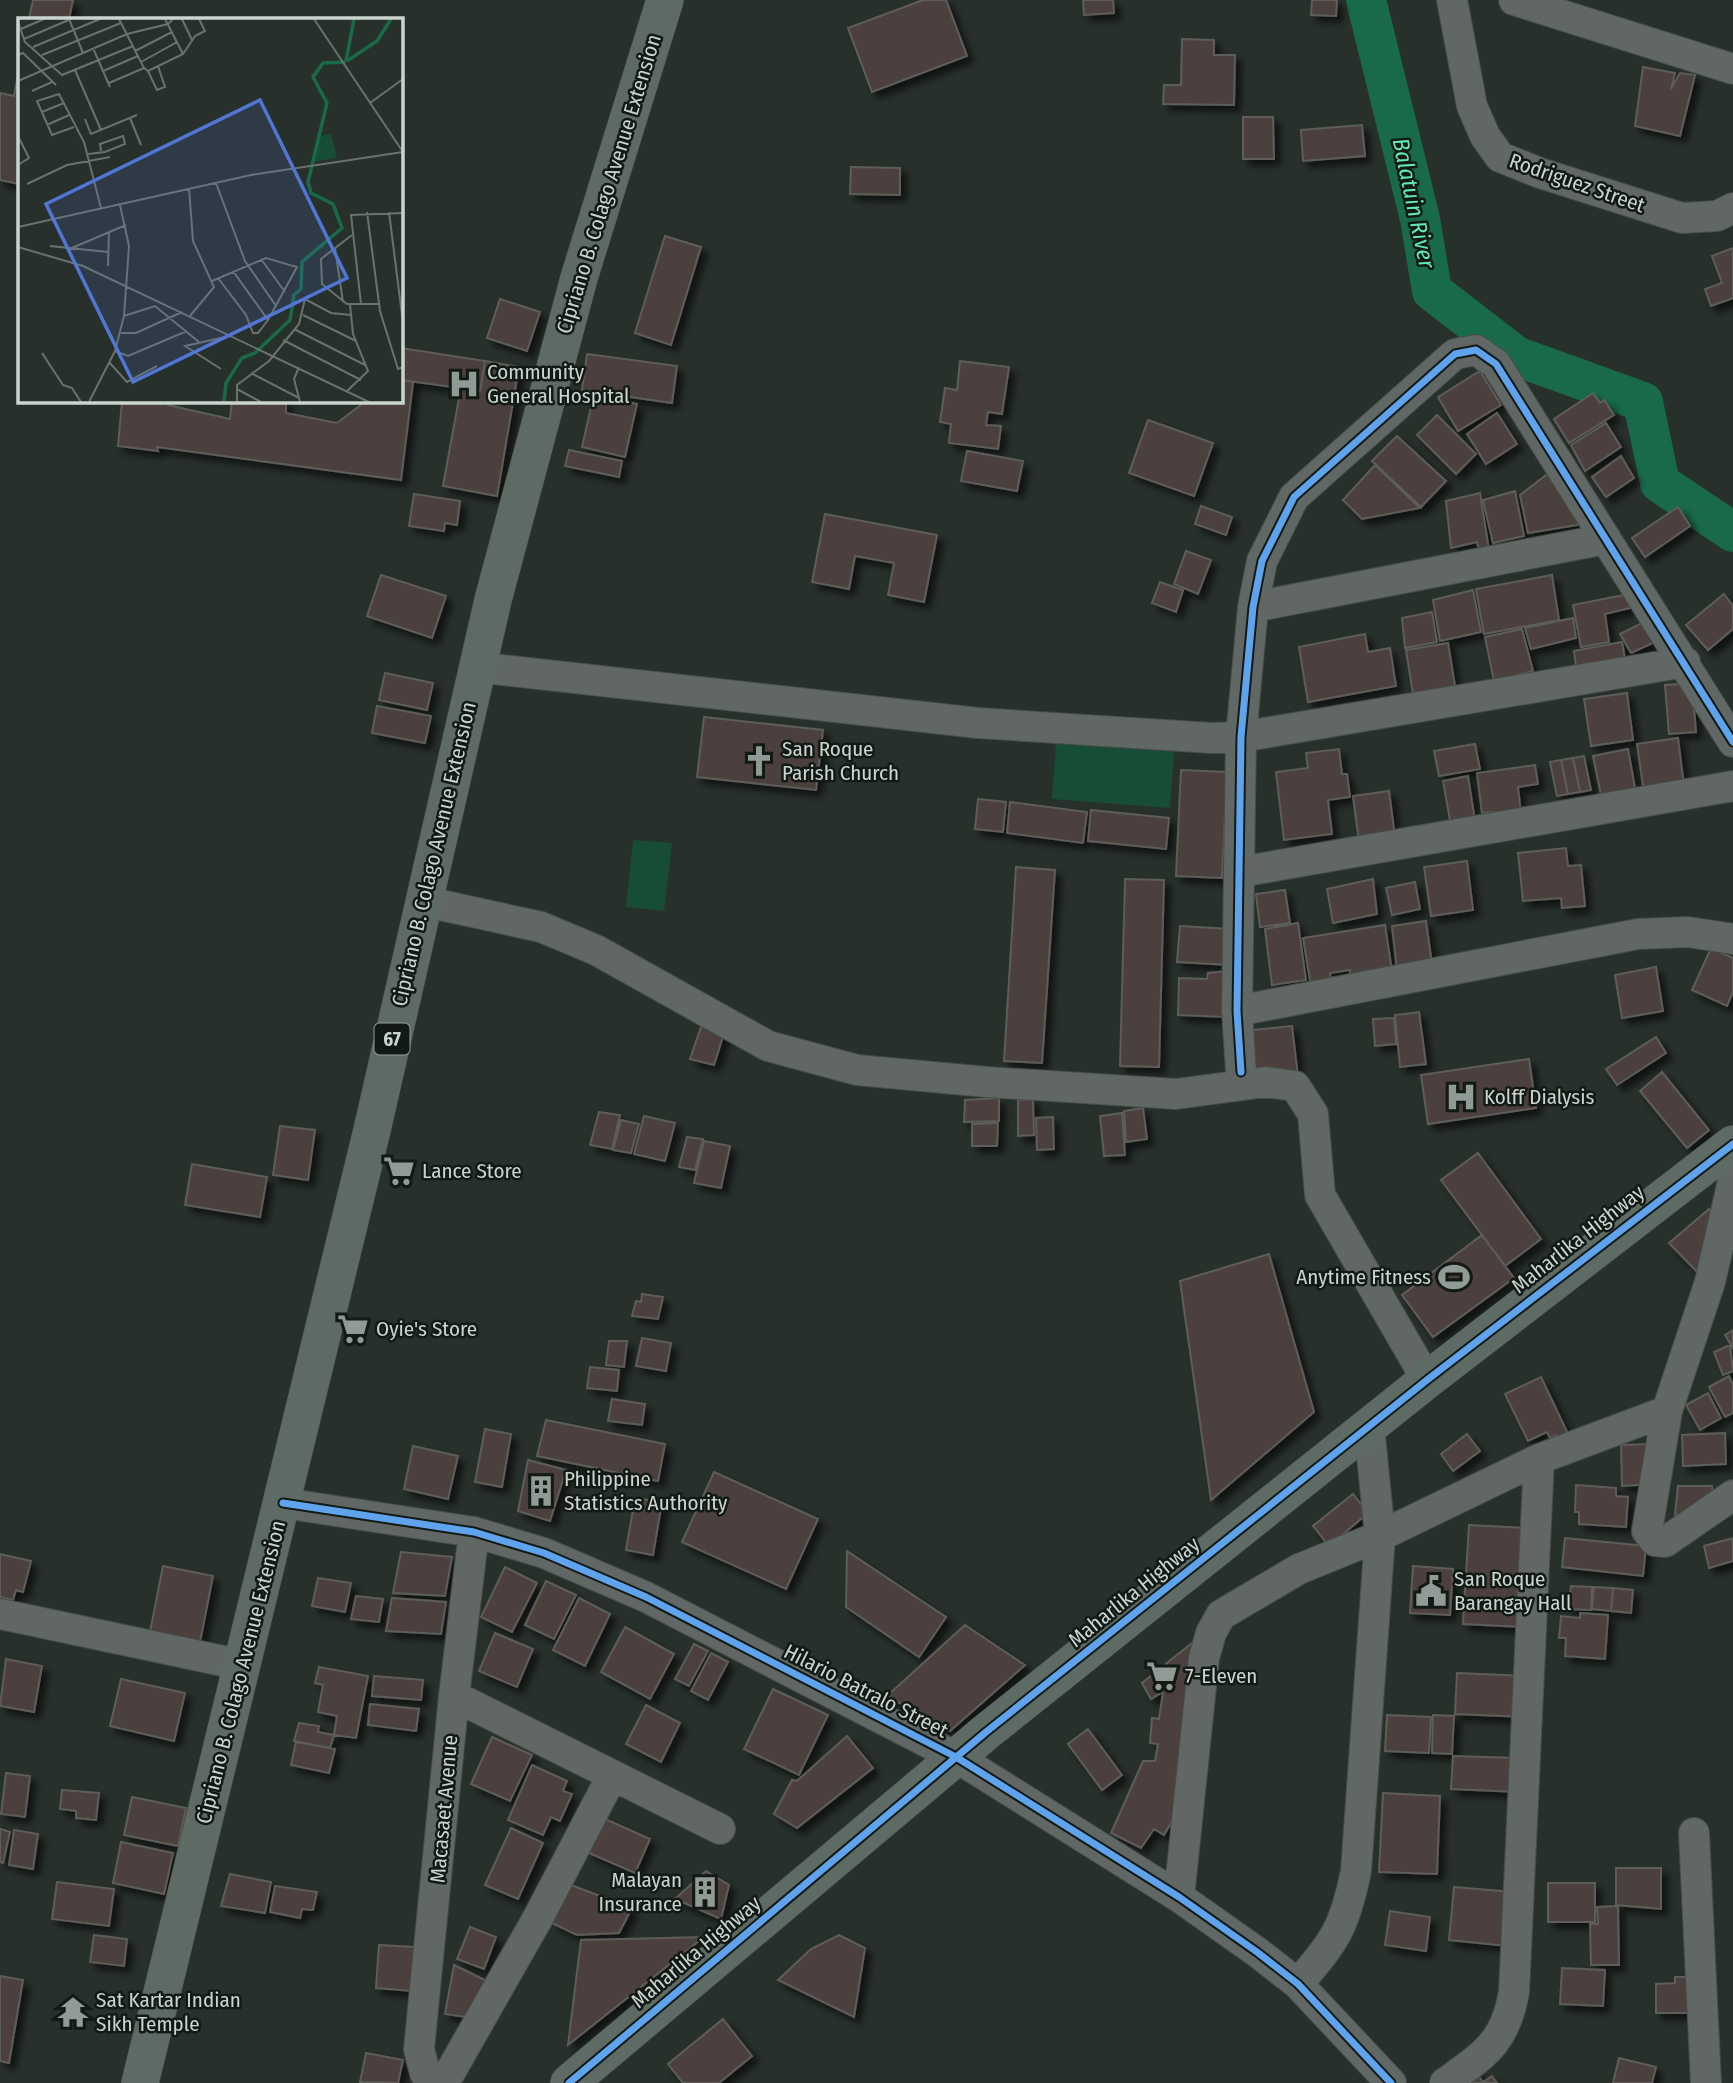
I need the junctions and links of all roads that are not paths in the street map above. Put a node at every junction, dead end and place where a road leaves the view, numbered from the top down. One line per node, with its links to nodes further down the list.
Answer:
1 (665, 0): 9 (main road, Cipriano B. Colago Avenue Extension / 67)
2 (1452, 0): 5 (street, Rodriguez Street)
3 (1514, 0): 4 (street)
4 (1733, 69)
5 (1733, 208)
6 (1606, 539): 7 (street); 7 (street); 8 (street)
7 (1252, 607): 10 (street)
8 (1685, 662): 10 (street); 11 (street)
9 (476, 667): 10 (street); 14 (main road, Cipriano B. Colago Avenue Extension / 67)
10 (1241, 737): 13 (street)
11 (1733, 742)
12 (1733, 786): 13 (street)
13 (1240, 872): 16 (street)
14 (422, 901): 20 (street); 25 (main road, Cipriano B. Colago Avenue Extension / 67)
15 (1733, 939): 16 (street)
16 (1237, 1011): 17 (street)
17 (1241, 1072)
18 (1733, 1144): 20 (main road, Maharlika Highway)
19 (1733, 1181): 21 (street)
20 (1427, 1380): 22 (main road, Maharlika Highway)
21 (1667, 1411): 23 (street); 24 (street)
22 (1369, 1426): 27 (street); 31 (main road, Maharlika Highway)
23 (1539, 1459): 27 (street); 42 (street)
24 (1733, 1495)
25 (283, 1503): 26 (street, Hilario Batralo Street); 29 (main road, Cipriano B. Colago Avenue Extension / 67)
26 (474, 1532): 30 (street, Macasaet Avenue); 31 (street, Hilario Batralo Street)
27 (1380, 1536): 35 (street); 36 (street)
28 (0, 1614): 29 (street)
29 (242, 1665): 37 (main road, Cipriano B. Colago Avenue Extension / 67)
30 (454, 1696): 32 (street); 38 (street, Macasaet Avenue)
31 (956, 1757): 35 (street, Hilario Batralo Street); 40 (main road, Maharlika Highway)
32 (612, 1776): 33 (street); 39 (street)
33 (720, 1829)
34 (1694, 1833): 43 (street)
35 (1180, 1897): 36 (street, Hilario Batralo Street)
36 (1298, 1984): 41 (street, Hilario Batralo Street)
37 (141, 2083)
38 (431, 2083)
39 (444, 2083)
40 (569, 2083)
41 (1391, 2083)
42 (1445, 2083)
43 (1706, 2083)

